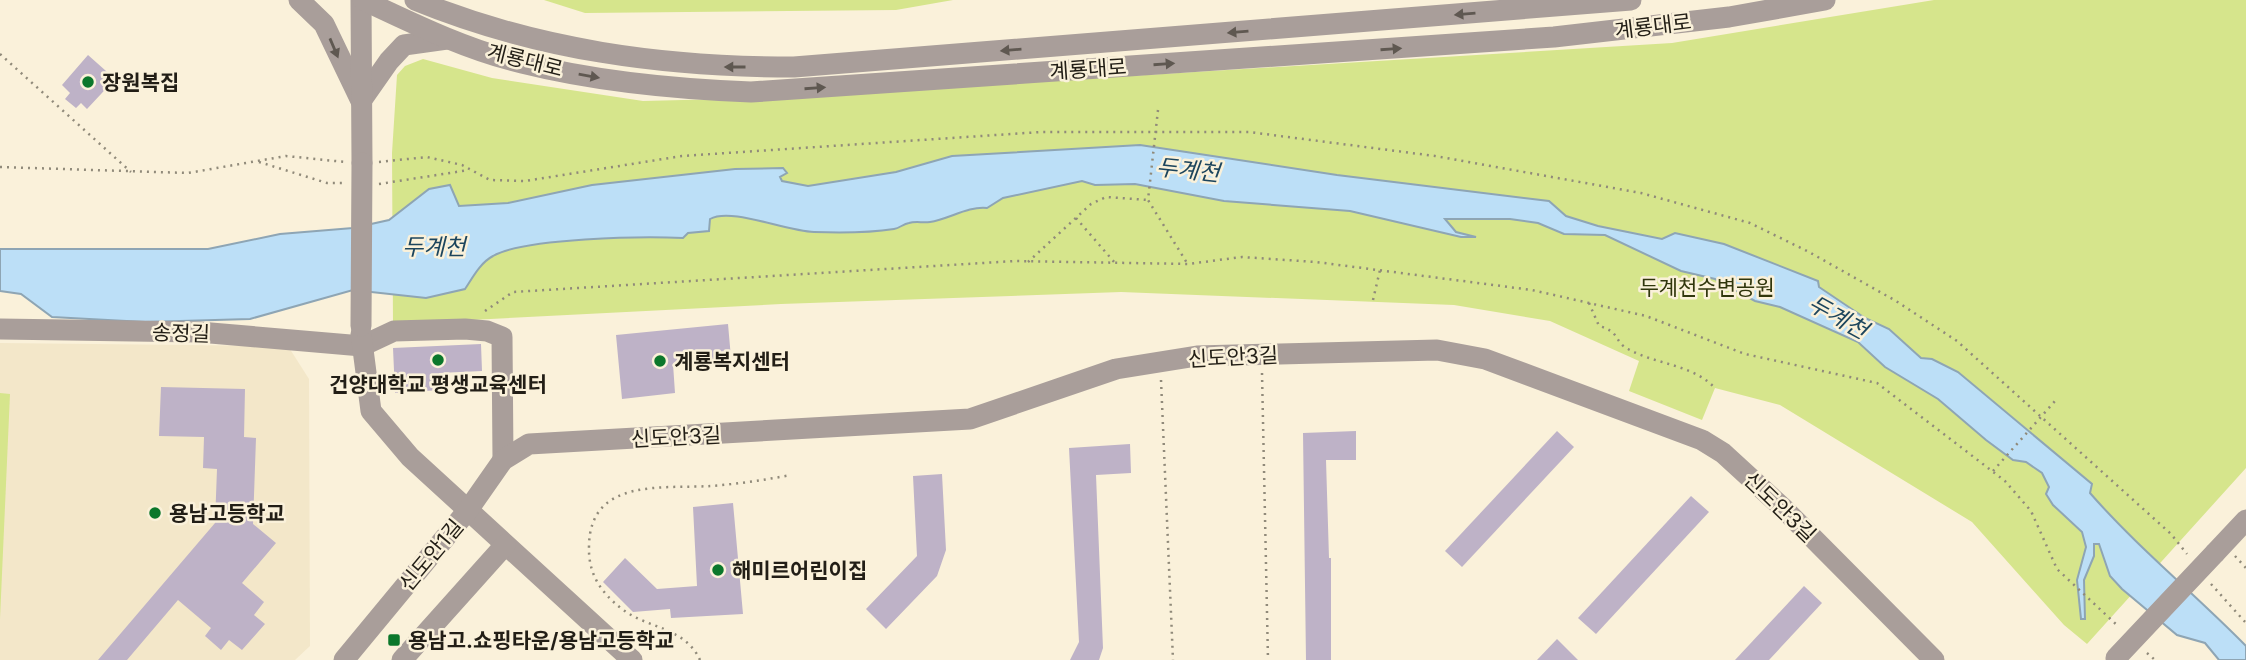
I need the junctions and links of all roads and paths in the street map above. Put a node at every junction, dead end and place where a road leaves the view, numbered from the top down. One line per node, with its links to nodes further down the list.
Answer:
1 (299, 0): 8 (street, one-way to 8)
2 (362, 0): 6 (street, 계룡대로); 8 (street)
3 (415, 0): 4 (street, 계룡대로, one-way to 3)
4 (1630, 0)
5 (1825, 0): 6 (street, 계룡대로, one-way to 5)
6 (449, 39): 8 (street)
7 (0, 54): 13 (path)
8 (362, 101): 11 (street)
9 (1158, 110): 10 (path)
10 (1158, 132): 11 (path); 14 (path); 28 (path)
11 (362, 163): 13 (path); 23 (street, 신도안1길, bridge)
12 (0, 167): 13 (path)
13 (131, 172)
14 (1148, 200): 15 (path); 18 (path)
15 (1076, 218): 16 (path); 17 (path)
16 (1028, 261)
17 (1115, 263)
18 (1188, 264)
19 (1380, 270): 20 (path)
20 (1373, 300)
21 (1589, 303): 26 (path)
22 (0, 329): 23 (street, 송정길)
23 (361, 336): 29 (street); 32 (street, 신도안1길)
24 (1262, 355): 25 (street, 신도안3길); 44 (path); 45 (street, 신도안3길)
25 (1161, 362): 29 (street, 신도안3길); 43 (path)
26 (1715, 388)
27 (2055, 401): 28 (path)
28 (2043, 416): 30 (path); 35 (path)
29 (503, 460): 32 (street, 신도안3길)
30 (1993, 471)
31 (791, 475): 42 (path)
32 (468, 510): 34 (street); 39 (street, 신도안1길)
33 (2246, 520): 38 (street, bridge)
34 (505, 545): 40 (street); 41 (street)
35 (2188, 554)
36 (2204, 575): 37 (path)
37 (2246, 623)
38 (2115, 659)
39 (344, 660)
40 (402, 660)
41 (632, 660)
42 (700, 660)
43 (1173, 660)
44 (1268, 660)
45 (1934, 660)

